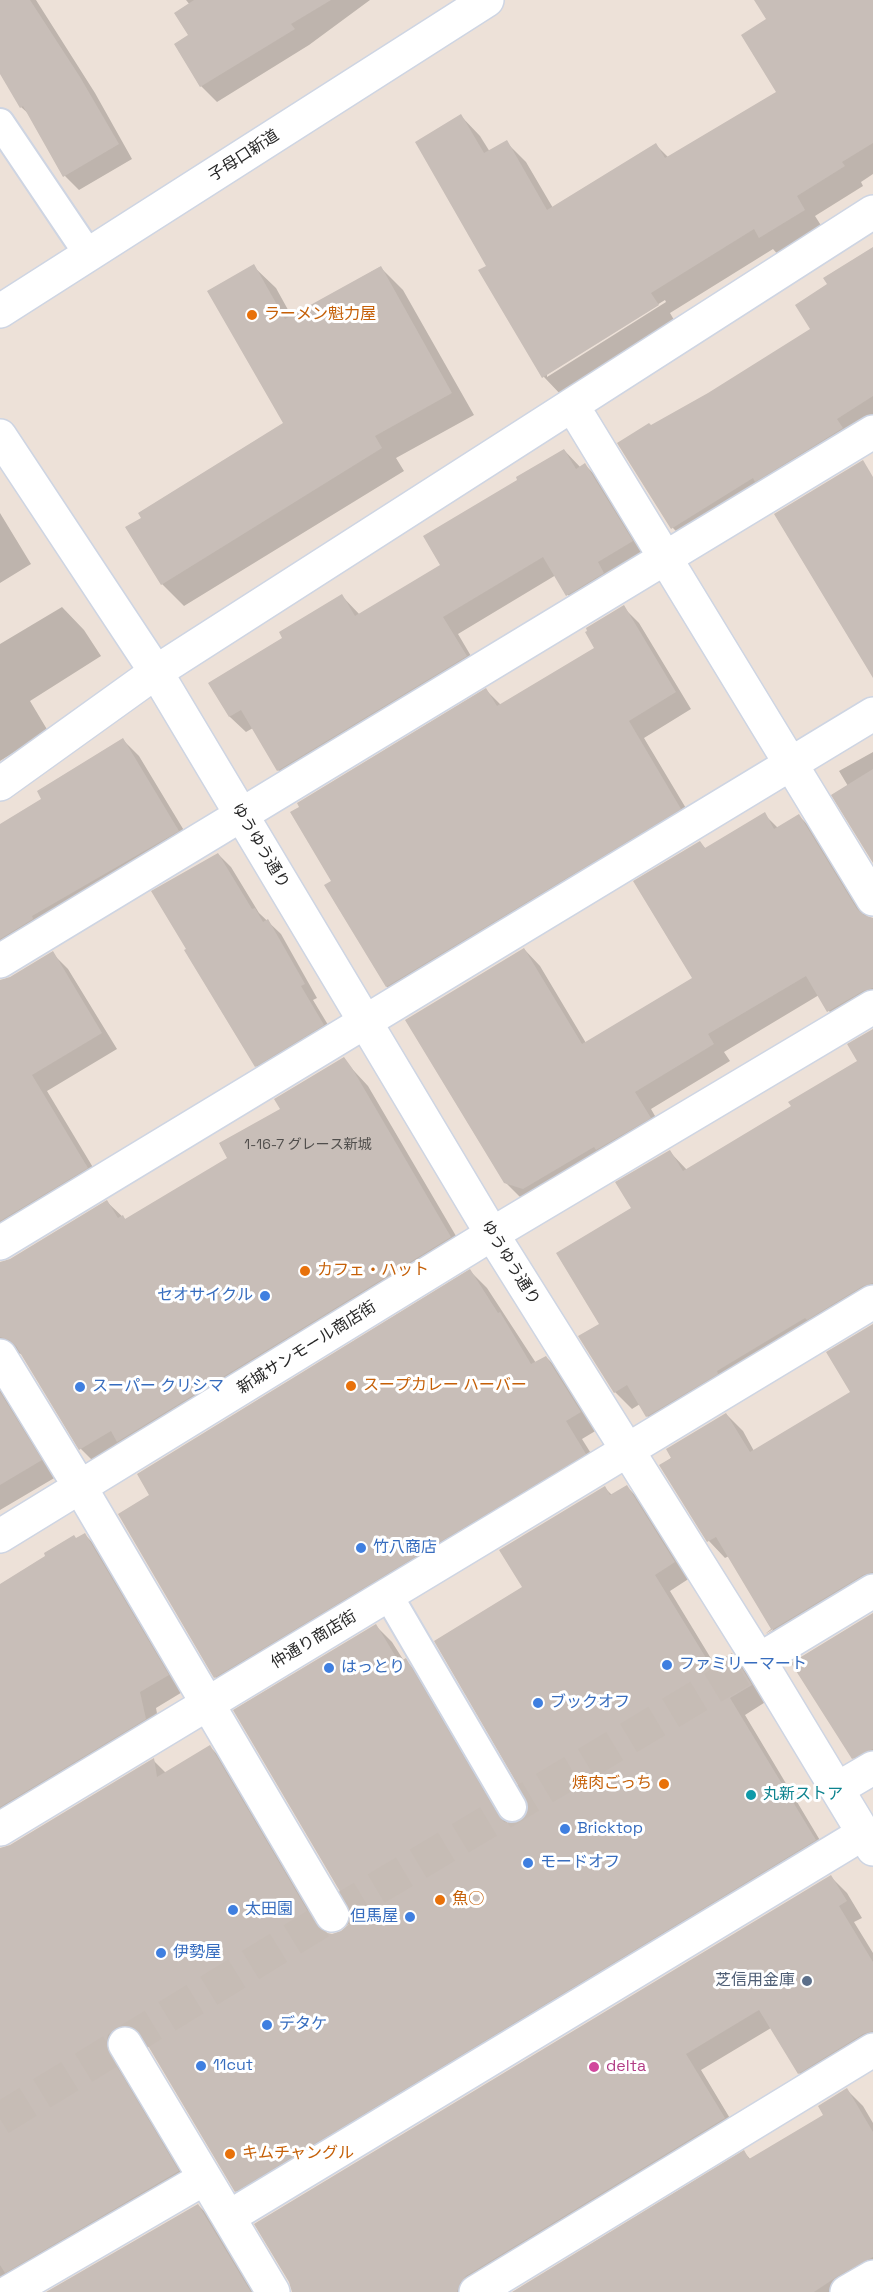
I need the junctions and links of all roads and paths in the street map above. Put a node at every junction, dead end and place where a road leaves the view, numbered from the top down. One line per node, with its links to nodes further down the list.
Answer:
1 (472, 4): 4 (street, 子母口新道)
2 (0, 123): 4 (lane)
3 (873, 213): 6 (street)
4 (89, 255): 5 (street, 子母口新道)
5 (0, 311)
6 (572, 405): 9 (street); 10 (street)
7 (873, 432): 9 (street)
8 (0, 436): 10 (street, ゆうゆう通り)
9 (664, 557): 12 (street); 14 (street)
10 (156, 672): 13 (street); 14 (street, ゆうゆう通り)
11 (873, 714): 12 (street)
12 (790, 764): 15 (street); 18 (street)
13 (0, 784)
14 (242, 816): 16 (street); 18 (street, ゆうゆう通り)
15 (873, 899)
16 (0, 961)
17 (873, 1007): 19 (street, 新城サンモール商店街)
18 (365, 1021): 19 (street, ゆうゆう通り); 20 (street)
19 (492, 1234): 23 (street, ゆうゆう通り); 24 (street, 新城サンモール商店街)
20 (0, 1243)
21 (873, 1302): 23 (street, 仲通り商店街)
22 (0, 1356): 24 (street)
23 (627, 1449): 27 (street, 仲通り商店街); 28 (street, ゆうゆう通り)
24 (80, 1487): 25 (street, 新城サンモール商店街); 29 (street)
25 (0, 1536)
26 (873, 1591): 28 (street)
27 (388, 1595): 29 (street, 仲通り商店街); 32 (lane)
28 (759, 1660): 31 (street, ゆうゆう通り)
29 (208, 1704): 33 (street, 仲通り商店街); 35 (street)
30 (873, 1768): 31 (street)
31 (837, 1789): 34 (street, ゆうゆう通り)
32 (512, 1807)
33 (0, 1829)
34 (868, 1841): 39 (street)
35 (332, 1915)
36 (125, 2044): 38 (street)
37 (873, 2050): 43 (street)
38 (205, 2178): 39 (street); 41 (street)
39 (229, 2217): 42 (street)
40 (873, 2277): 44 (street)
41 (9, 2292)
42 (273, 2292)
43 (476, 2292)
44 (848, 2292)

